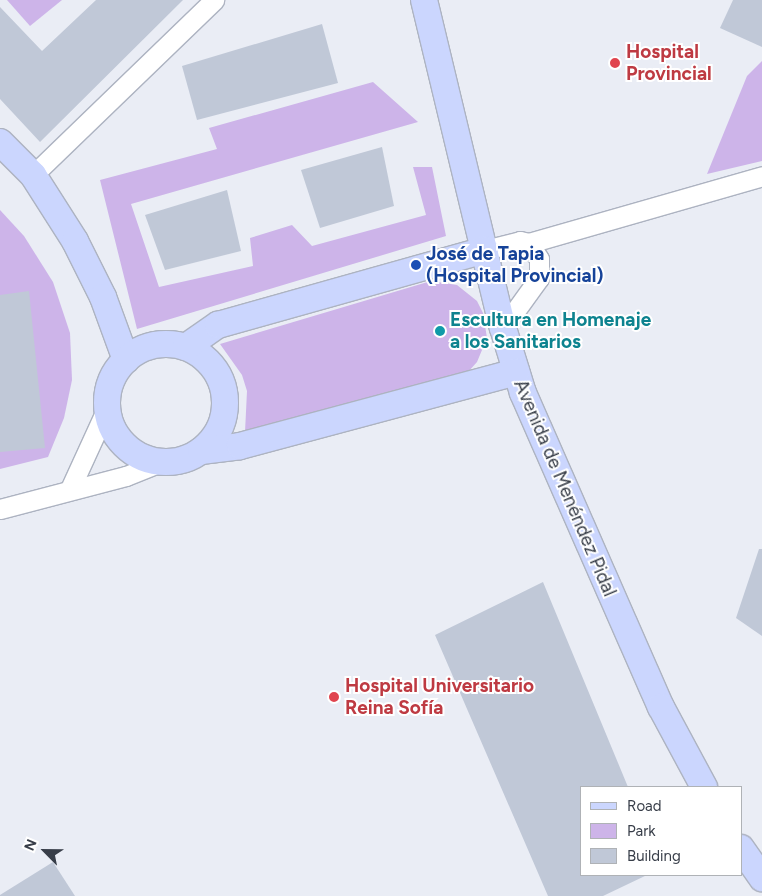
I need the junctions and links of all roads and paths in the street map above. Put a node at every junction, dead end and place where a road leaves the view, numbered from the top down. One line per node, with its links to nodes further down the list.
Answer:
1 (214, 0): 4 (street)
2 (424, 0): 7 (street, Avenida de Menéndez Pidal)
3 (0, 142): 4 (street)
4 (33, 175): 10 (street)
5 (762, 176): 6 (street)
6 (529, 243): 7 (street); 8 (street)
7 (485, 250): 8 (street, Avenida de Menéndez Pidal); 9 (street)
8 (503, 328): 11 (street, Avenida de Menéndez Pidal)
9 (186, 347): 10 (street); 13 (street)
10 (126, 360): 12 (street)
11 (516, 372): 13 (street); 17 (street, Avenida de Menéndez Pidal)
12 (107, 408): 14 (street); 15 (street)
13 (201, 451): 14 (street)
14 (160, 462): 15 (street)
15 (70, 489): 16 (street)
16 (0, 509)
17 (703, 786)
18 (742, 849): 19 (street)
19 (762, 878)

